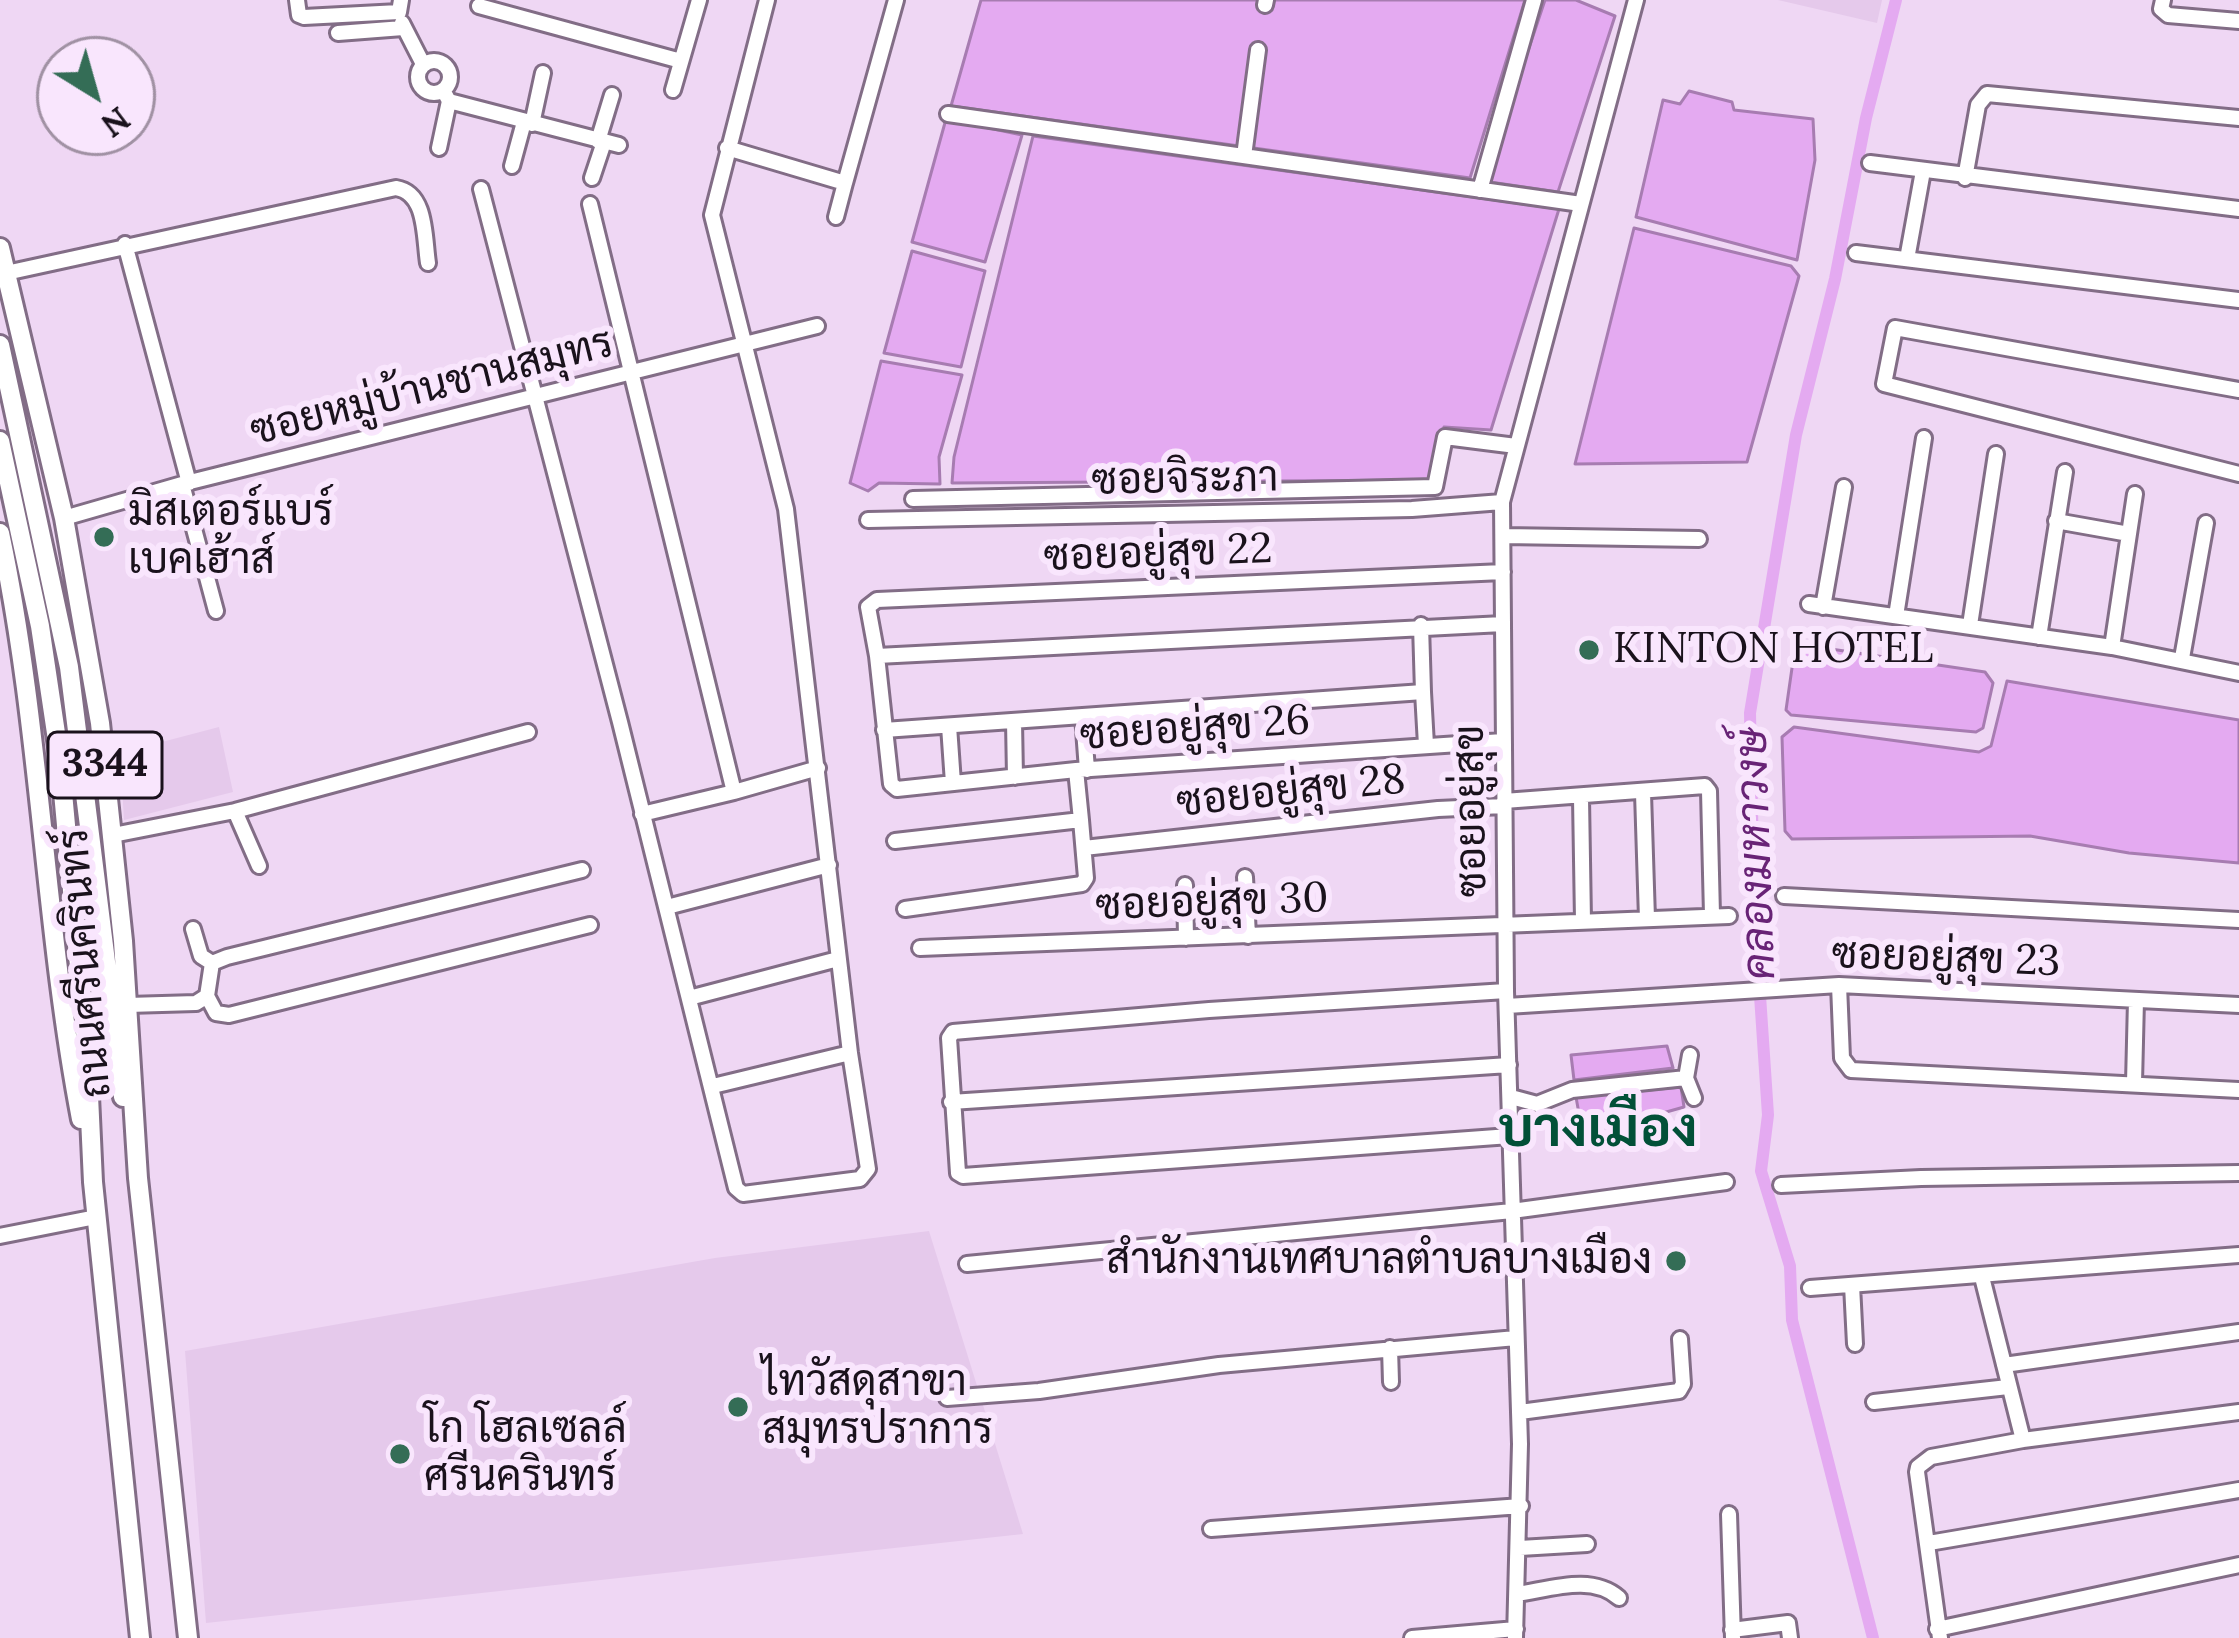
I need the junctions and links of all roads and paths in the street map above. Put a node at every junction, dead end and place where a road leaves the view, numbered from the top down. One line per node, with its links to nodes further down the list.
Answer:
1 (297, 0): 9 (street)
2 (699, 0): 13 (street)
3 (767, 0): 23 (street)
4 (896, 0): 30 (street)
5 (1534, 0): 32 (street)
6 (1636, 0): 34 (street, ซอยอยู่สุข)
7 (2163, 0): 10 (street)
8 (479, 6): 13 (street)
9 (401, 14): 11 (street); 16 (street)
10 (2239, 21)
11 (338, 34)
12 (1258, 50): 24 (street)
13 (681, 61): 15 (street)
14 (543, 73): 20 (street)
15 (673, 90)
16 (446, 95): 20 (street); 22 (street)
17 (612, 95): 21 (street)
18 (948, 114): 24 (street)
19 (2239, 118): 29 (street)
20 (528, 123): 21 (street); 26 (street)
21 (607, 142): 28 (street)
22 (440, 148)
23 (727, 148): 30 (street); 46 (street)
24 (1244, 156): 32 (street)
25 (1870, 163): 27 (street)
26 (512, 166)
27 (1923, 171): 29 (street); 40 (street)
28 (592, 178)
29 (1965, 178): 35 (street)
30 (845, 183): 36 (street)
31 (481, 189): 50 (street)
32 (1480, 190): 34 (street)
33 (590, 204): 48 (street)
34 (1581, 204): 53 (street, ซอยอยู่สุข)
35 (2239, 209)
36 (836, 217)
37 (125, 244): 41 (street); 42 (street); 57 (street)
38 (0, 248): 42 (main road, ถนนศรีนครินทร์ / 3344)
39 (1856, 253): 40 (street)
40 (1907, 260): 43 (street)
41 (428, 263)
42 (6, 273): 47 (main road, ถนนศรีนครินทร์ / 3344)
43 (2239, 300)
44 (817, 326): 46 (street, ซอยหมู่บ้านชานสมุทร)
45 (0, 341): 47 (main road); 143 (main road, ถนนศรีนครินทร์ / 3344)
46 (744, 344): 48 (street, ซอยหมู่บ้านชานสมุทร); 89 (street)
47 (26, 358): 62 (main road, ถนนศรีนครินทร์ / 3344)
48 (633, 372): 50 (street, ซอยหมู่บ้านชานสมุทร); 93 (street)
49 (2239, 390): 56 (street)
50 (533, 397): 57 (street, ซอยหมู่บ้านชานสมุทร); 98 (street)
51 (1924, 438): 72 (street)
52 (0, 441): 144 (main road, ถนนศรีนครินทร์ / 3344)
53 (1516, 446): 60 (street); 61 (street, ซอยอยู่สุข)
54 (1996, 454): 75 (street)
55 (2065, 472): 64 (street)
56 (2239, 474)
57 (186, 483): 62 (street, ซอยหมู่บ้านชานสมุทร); 71 (street)
58 (1844, 487): 72 (street)
59 (2135, 494): 67 (street)
60 (913, 499)
61 (1502, 502): 63 (street, ซอยจิระภา); 68 (street, ซอยอยู่สุข)
62 (64, 518): 100 (main road, ถนนศรีนครินทร์ / 3344)
63 (868, 520)
64 (2056, 521): 67 (street); 76 (street)
65 (2206, 524): 79 (street)
66 (0, 533): 144 (main road, ถนนศรีนครินทร์ / 3344)
67 (2129, 534): 77 (street)
68 (1503, 536): 69 (street); 70 (street, ซอยอยู่สุข)
69 (1699, 538)
70 (1503, 572): 73 (street, ซอยอยู่สุข); 78 (street, ซอยอยู่สุข 22)
71 (216, 611)
72 (1896, 616): 75 (street)
73 (1503, 624): 74 (street); 87 (street, ซอยอยู่สุข)
74 (1421, 625): 78 (street); 81 (street)
75 (1970, 626): 76 (street)
76 (2039, 637): 77 (street)
77 (2112, 647): 79 (street)
78 (877, 656): 85 (street)
79 (2182, 658): 80 (street)
80 (2239, 673)
81 (1423, 692): 82 (street); 88 (street)
82 (1083, 716): 83 (street); 90 (street)
83 (1014, 721): 84 (street); 91 (street)
84 (949, 726): 85 (street); 92 (street)
85 (884, 730): 92 (street, ซอยอยู่สุข 26)
86 (528, 731): 97 (street)
87 (1503, 741): 88 (street, ซอยอยู่สุข 26); 96 (street, ซอยอยู่สุข)
88 (1426, 746): 90 (street, ซอยอยู่สุข 26)
89 (818, 768): 93 (street); 103 (street)
90 (1081, 770): 91 (street, ซอยอยู่สุข 26); 99 (street)
91 (1015, 777): 92 (street, ซอยอยู่สุข 26)
92 (953, 783)
93 (734, 793): 98 (street)
94 (1643, 793): 95 (street, ซอยอยู่สุข 28); 111 (street, ซอยอยู่สุข 28); 113 (street)
95 (1581, 798): 96 (street, ซอยอยู่สุข 28); 115 (street)
96 (1504, 804): 102 (street, ซอยอยู่สุข 28); 117 (street, ซอยอยู่สุข)
97 (235, 812): 100 (street); 104 (street)
98 (642, 814): 109 (street)
99 (1081, 820): 101 (street); 102 (street)
100 (112, 835): 129 (main road, ถนนศรีนครินทร์ / 3344)
101 (895, 841)
102 (1084, 848): 110 (street)
103 (829, 865): 109 (street); 122 (street)
104 (259, 866)
105 (582, 870): 123 (street)
106 (1245, 877): 119 (street)
107 (1186, 885): 120 (street)
108 (1784, 896): 114 (street)
109 (667, 907): 126 (street)
110 (905, 909)
111 (1712, 915): 112 (street, ซอยอยู่สุข 30); 113 (street, ซอยอยู่สุข 30)
112 (1729, 916)
113 (1647, 919): 115 (street, ซอยอยู่สุข 30)
114 (2239, 920)
115 (1583, 921): 117 (street, ซอยอยู่สุข 30)
116 (590, 925): 125 (street)
117 (1506, 927): 119 (street, ซอยอยู่สุข 30); 127 (street, ซอยอยู่สุข)
118 (193, 929): 123 (street)
119 (1248, 935): 120 (street, ซอยอยู่สุข 30)
120 (1186, 938): 121 (street, ซอยอยู่สุข 30)
121 (920, 948)
122 (838, 959): 126 (street); 131 (street)
123 (212, 963): 125 (street)
124 (1839, 985): 127 (street, ซอยอยู่สุข 23); 128 (street, ซอยอยู่สุข 23); 135 (street)
125 (203, 997): 129 (street)
126 (689, 998): 136 (street)
127 (1507, 999): 133 (street, ซอยอยู่สุข); 140 (street, ซอยอยู่สุข 23)
128 (2136, 1000): 130 (street, ซอยอยู่สุข 23); 135 (street)
129 (128, 1005): 143 (main road, ถนนศรีนครินทร์ / 3344)
130 (2239, 1005)
131 (850, 1053): 136 (street); 136 (street)
132 (1690, 1054): 134 (street)
133 (1509, 1065): 138 (street, ซอยอยู่สุข); 140 (street)
134 (1686, 1078): 138 (street); 139 (street)
135 (2134, 1083): 137 (street)
136 (713, 1087)
137 (2239, 1090)
138 (1511, 1097): 141 (street, ซอยอยู่สุข)
139 (1694, 1098)
140 (951, 1102): 141 (street)
141 (1510, 1136): 147 (street, ซอยอยู่สุข)
142 (2239, 1173): 146 (street)
143 (138, 1178): 182 (main road, ถนนศรีนครินทร์ / 3344)
144 (93, 1182): 148 (main road, ถนนศรีนครินทร์ / 3344)
145 (1726, 1182): 147 (street)
146 (1781, 1185)
147 (1512, 1210): 151 (street); 156 (street, ซอยอยู่สุข)
148 (96, 1217): 149 (street); 181 (main road, ถนนศรีนครินทร์ / 3344)
149 (0, 1236)
150 (2239, 1255): 152 (street)
151 (967, 1264)
152 (1982, 1276): 153 (street); 160 (street)
153 (1852, 1285): 154 (street); 158 (street)
154 (1810, 1288)
155 (2239, 1332): 160 (street)
156 (1516, 1338): 159 (street); 165 (street, ซอยอยู่สุข)
157 (1680, 1339): 165 (street)
158 (1855, 1344)
159 (1390, 1348): 161 (street); 163 (street)
160 (2004, 1365): 162 (street)
161 (1391, 1382)
162 (2008, 1388): 164 (street); 167 (street)
163 (947, 1398)
164 (1874, 1402)
165 (1520, 1412): 169 (street, ซอยอยู่สุข)
166 (2239, 1412): 167 (street)
167 (2024, 1440): 172 (street)
168 (2239, 1490): 172 (street)
169 (1521, 1506): 171 (street); 174 (street, ซอยอยู่สุข)
170 (1729, 1514): 179 (street)
171 (1210, 1529)
172 (1930, 1543): 180 (street)
173 (1587, 1544): 174 (street)
174 (1520, 1548): 176 (street, ซอยอยู่สุข)
175 (2239, 1565): 180 (street)
176 (1517, 1594): 177 (street); 178 (street, ซอยอยู่สุข)
177 (1619, 1598)
178 (1515, 1634): 183 (street)
179 (1732, 1634): 184 (street)
180 (1938, 1634)
181 (140, 1638)
182 (188, 1638)
183 (1412, 1638)
184 (1790, 1638)

